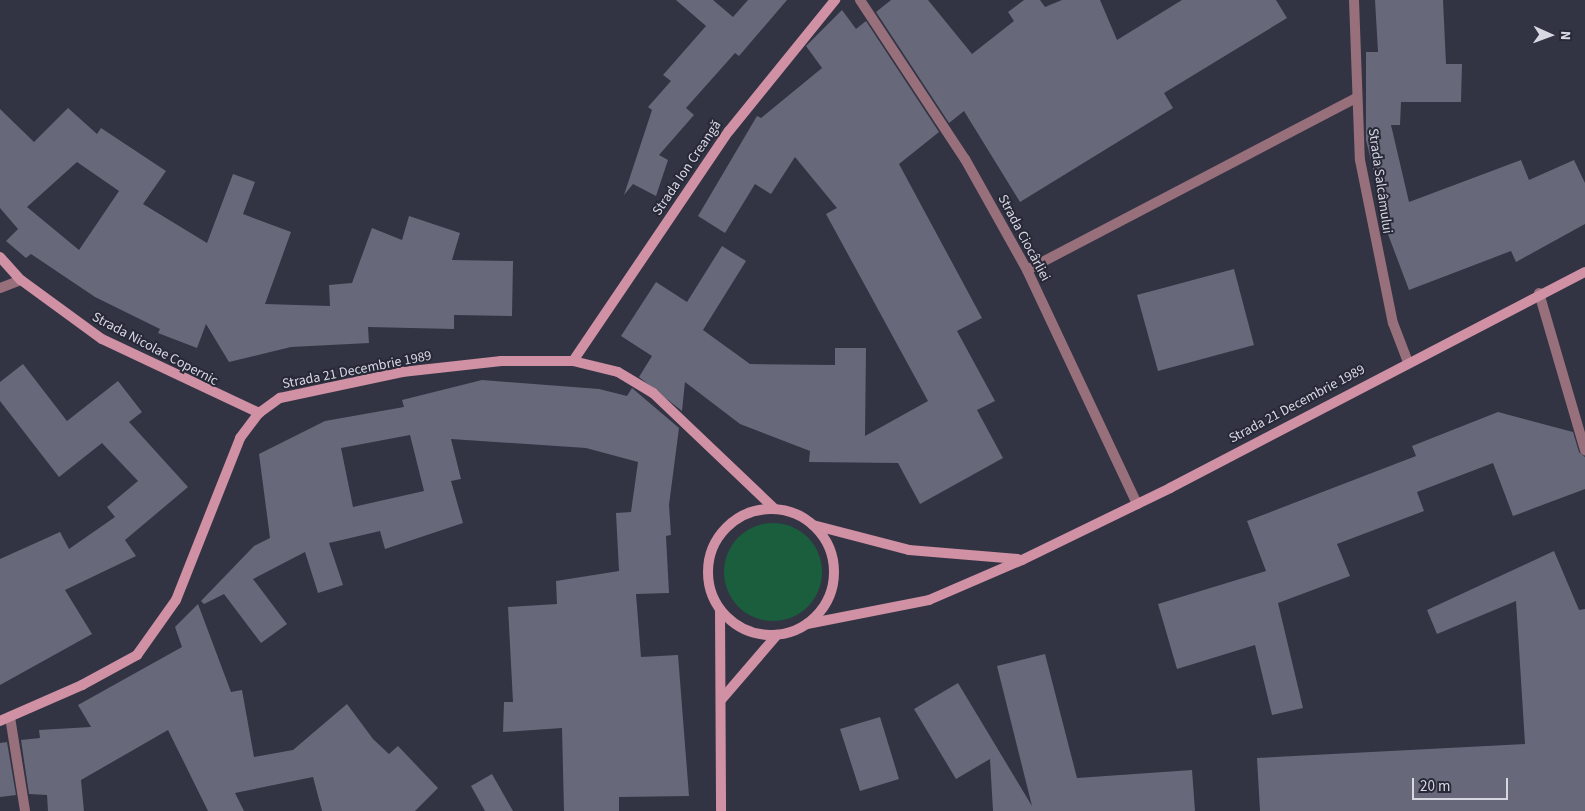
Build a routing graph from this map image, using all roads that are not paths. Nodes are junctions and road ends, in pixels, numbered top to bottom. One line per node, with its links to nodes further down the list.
1 (835, 0): 11 (main road, Strada Ion Creangă)
2 (860, 0): 6 (street, Strada Ciocârliei)
3 (1354, 0): 4 (street, Strada Salcâmului)
4 (1356, 98): 6 (street); 12 (street, Strada Salcâmului)
5 (0, 257): 8 (main road, Strada Nicolae Copernic)
6 (1027, 270): 15 (street, Strada Ciocârliei)
7 (1585, 272): 10 (main road, Strada 21 Decembrie 1989)
8 (21, 280): 9 (street); 13 (main road, Strada Nicolae Copernic)
9 (0, 288)
10 (1539, 293): 12 (main road, Strada 21 Decembrie 1989); 14 (street)
11 (574, 361): 13 (main road, Strada 21 Decembrie 1989); 16 (main road, Strada 21 Decembrie 1989)
12 (1408, 362): 15 (main road, Strada 21 Decembrie 1989)
13 (259, 414): 23 (main road, Strada 21 Decembrie 1989)
14 (1585, 450)
15 (1137, 504): 18 (main road, Strada 21 Decembrie 1989)
16 (775, 509): 17 (main road); 19 (main road)
17 (813, 525): 18 (main road); 20 (main road)
18 (1022, 560): 20 (main road, Strada 21 Decembrie 1989)
19 (720, 610): 21 (main road); 22 (main road)
20 (807, 624): 21 (main road)
21 (777, 635): 22 (main road)
22 (721, 700): 25 (main road)
23 (5, 719): 24 (street)
24 (25, 811)
25 (721, 811)

